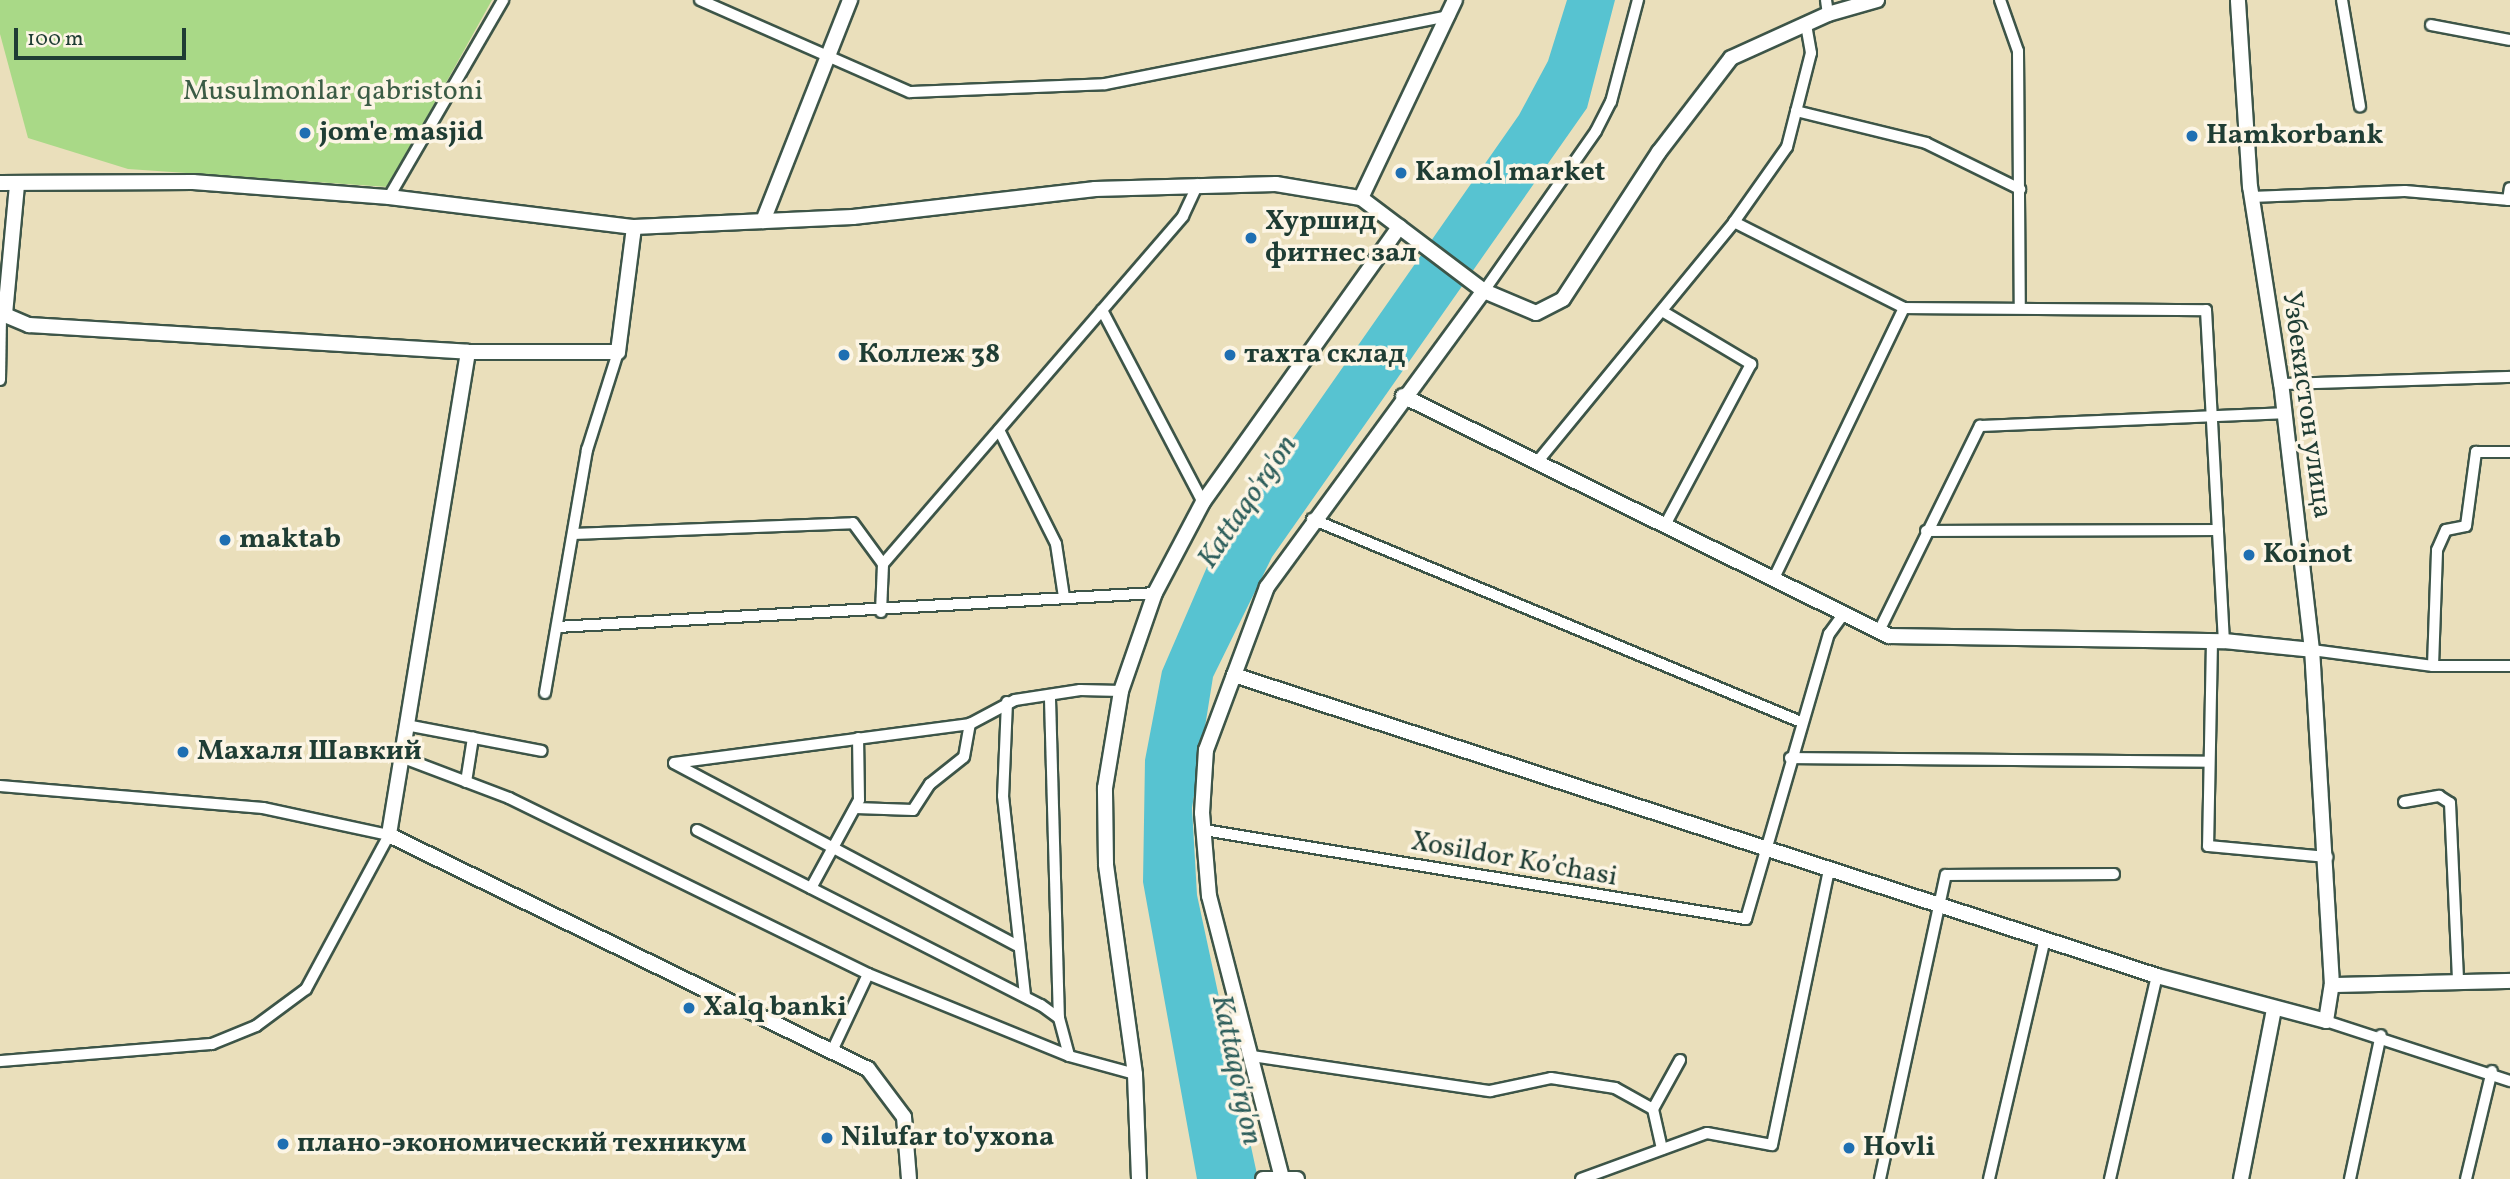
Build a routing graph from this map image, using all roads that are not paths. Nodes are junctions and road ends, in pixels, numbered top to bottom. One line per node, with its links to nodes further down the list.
1 (503, 0): 23 (street)
2 (700, 0): 15 (street)
3 (850, 0): 15 (street)
4 (1455, 0): 11 (street)
5 (1638, 0): 31 (street)
6 (1877, 0): 10 (street)
7 (2000, 0): 22 (street)
8 (2238, 0): 24 (street, Узбекистон улица)
9 (2342, 0): 16 (street)
10 (1827, 7): 13 (street)
11 (1449, 16): 15 (street); 25 (street)
12 (2431, 25): 14 (street)
13 (1806, 26): 17 (street); 31 (street)
14 (2510, 40)
15 (824, 57): 27 (street)
16 (2361, 106)
17 (1796, 111): 22 (street); 28 (street)
18 (0, 183): 20 (street)
19 (1198, 184): 25 (street); 27 (street); 34 (street)
20 (17, 185): 23 (street); 36 (street)
21 (2510, 188): 26 (street)
22 (2020, 189): 32 (street)
23 (389, 197): 29 (street)
24 (2251, 197): 26 (street); 41 (street, Узбекистон улица)
25 (1362, 198): 30 (street)
26 (2509, 200)
27 (763, 221): 29 (street)
28 (1734, 222): 33 (street); 35 (street)
29 (634, 227): 38 (street)
30 (1399, 227): 31 (street); 48 (street)
31 (1480, 288): 42 (street)
32 (2020, 306): 33 (street); 44 (street)
33 (1904, 308): 55 (street)
34 (1102, 310): 45 (street); 48 (street)
35 (1662, 311): 47 (street); 50 (street)
36 (3, 315): 37 (street); 40 (street)
37 (468, 352): 38 (street); 73 (street)
38 (618, 352): 53 (street)
39 (2510, 377): 41 (street)
40 (0, 380)
41 (2281, 384): 43 (street, Узбекистон улица)
42 (1403, 396): 47 (street); 49 (street)
43 (2284, 412): 44 (street); 63 (street, Узбекистон улица)
44 (2214, 418): 51 (street); 52 (street)
45 (999, 430): 54 (street); 57 (street)
46 (2510, 452): 64 (street)
47 (1538, 461): 50 (street)
48 (1203, 502): 56 (street)
49 (1312, 519): 66 (street); 71 (street)
50 (1666, 523): 55 (street)
51 (2218, 530): 52 (street); 62 (street)
52 (1926, 531): 61 (street)
53 (573, 534): 54 (street); 60 (street)
54 (883, 564): 58 (street)
55 (1774, 578): 59 (street)
56 (1155, 593): 57 (street); 67 (street)
57 (1064, 597): 58 (street)
58 (881, 612): 60 (street)
59 (1844, 613): 61 (street); 71 (street)
60 (557, 627): 68 (street)
61 (1879, 631): 62 (street)
62 (2218, 640): 63 (street); 79 (street)
63 (2312, 650): 64 (street); 89 (street, Узбекистон улица)
64 (2433, 666): 65 (street)
65 (2510, 666)
66 (1234, 675): 85 (street); 88 (street)
67 (1121, 691): 69 (street); 112 (street)
68 (545, 692)
69 (1050, 699): 70 (street); 103 (street)
70 (1007, 702): 72 (street); 95 (street)
71 (1801, 722): 78 (street)
72 (970, 724): 75 (street); 83 (street)
73 (406, 725): 74 (street); 77 (street)
74 (473, 738): 76 (street); 80 (street)
75 (858, 738): 83 (street); 87 (street)
76 (542, 751)
77 (401, 757): 80 (street); 86 (street)
78 (1790, 758): 79 (street); 88 (street)
79 (2208, 762): 89 (street)
80 (466, 782): 96 (street)
81 (0, 786): 86 (street)
82 (2404, 802): 99 (street)
83 (856, 808): 87 (street)
84 (697, 830): 92 (street)
85 (1204, 830): 88 (street, Xosildor Ko’chasi); 108 (street)
86 (388, 835): 106 (street); 110 (street)
87 (832, 850): 92 (street); 95 (street)
88 (1766, 851): 90 (street)
89 (2327, 857): 100 (street, Узбекистон улица)
90 (1829, 870): 93 (street); 115 (street)
91 (2114, 874): 93 (street)
92 (811, 888): 101 (street)
93 (1941, 904): 94 (street); 121 (street)
94 (2045, 939): 97 (street); 122 (street)
95 (1016, 945): 101 (street)
96 (868, 974): 106 (street); 107 (street)
97 (2157, 976): 102 (street); 123 (street)
98 (2510, 981): 99 (street)
99 (2458, 982): 100 (street)
100 (2332, 985): 104 (street, Узбекистон улица)
101 (1025, 996): 103 (street)
102 (2274, 1010): 104 (street); 124 (street)
103 (1059, 1018): 107 (street)
104 (2326, 1021): 105 (street)
105 (2381, 1035): 111 (street); 125 (street)
106 (832, 1051): 117 (street)
107 (1069, 1056): 112 (street)
108 (1252, 1056): 114 (street); 116 (street)
109 (1680, 1060): 114 (street)
110 (0, 1061)
111 (2492, 1071): 113 (street); 126 (street)
112 (1135, 1074): 118 (street)
113 (2510, 1081)
114 (1653, 1109): 115 (street)
115 (1662, 1149): 120 (street)
116 (1283, 1178): 119 (street)
117 (909, 1179)
118 (1139, 1179)
119 (1263, 1179)
120 (1581, 1179)
121 (1880, 1179)
122 (1989, 1179)
123 (2110, 1179)
124 (2241, 1179)
125 (2350, 1179)
126 (2466, 1179)

